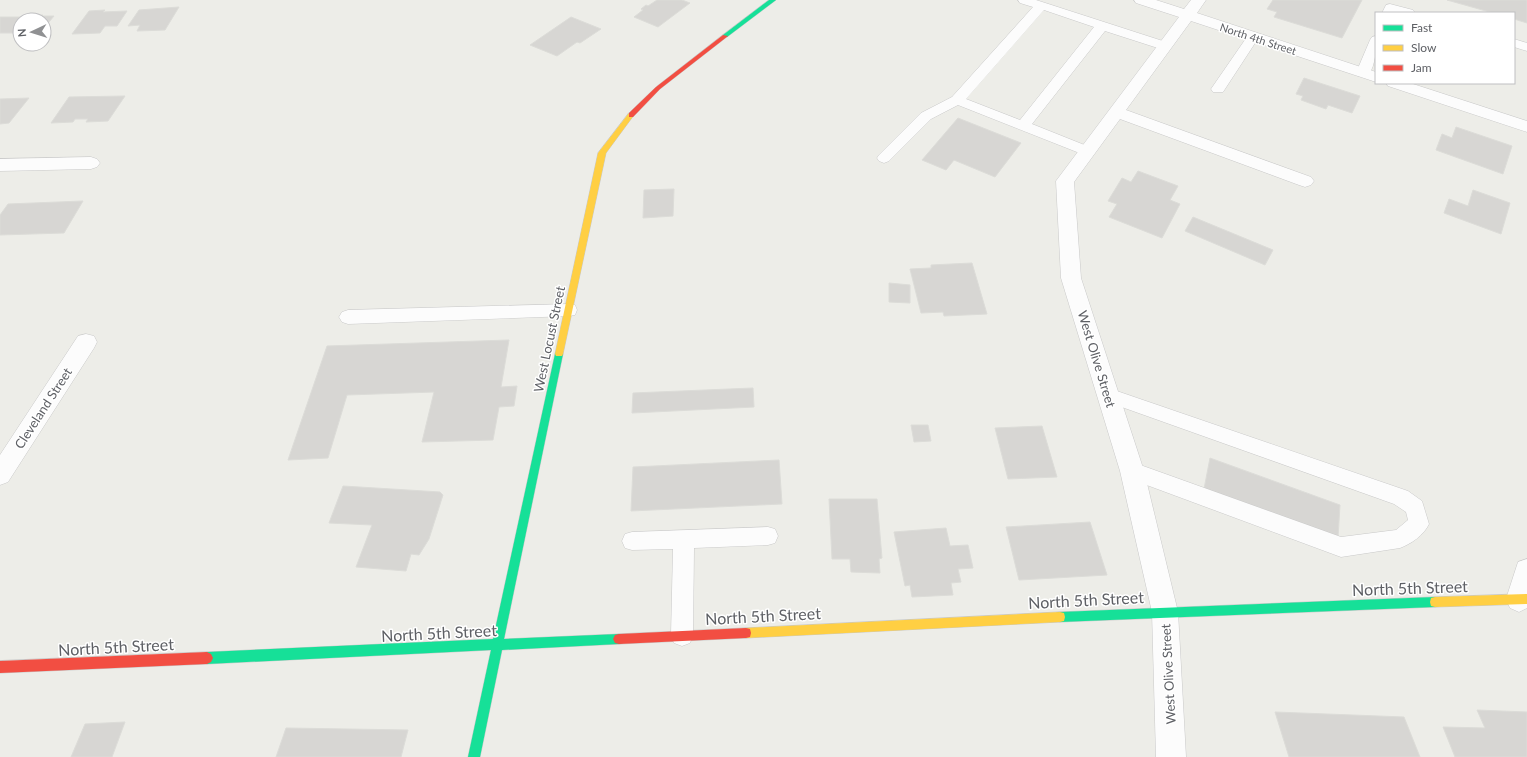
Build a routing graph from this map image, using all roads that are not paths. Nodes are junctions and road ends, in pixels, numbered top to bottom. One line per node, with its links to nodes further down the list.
1 (773, 0): 26 (street, West Locust Street)
2 (1024, 0): 4 (lane)
3 (1140, 0): 6 (street, North 4th Street)
4 (1041, 6): 8 (lane); 17 (lane)
5 (1392, 7): 7 (lane)
6 (1194, 8): 9 (street, North 4th Street); 12 (street, West Olive Street)
7 (1406, 12)
8 (1102, 26): 12 (lane); 19 (lane)
9 (1253, 37): 14 (street, North 4th Street); 16 (lane)
10 (1515, 43): 13 (lane)
11 (1375, 45): 14 (lane)
12 (1164, 46): 18 (street, West Olive Street)
13 (1527, 47)
14 (1369, 75)
15 (1397, 84): 20 (street)
16 (1218, 88)
17 (957, 100): 19 (lane); 22 (lane)
18 (1116, 112): 21 (street, West Olive Street); 25 (street)
19 (1023, 126): 21 (lane)
20 (1527, 127)
21 (1087, 150): 29 (street, West Olive Street)
22 (884, 158)
23 (91, 163): 24 (street)
24 (0, 165)
25 (1305, 181)
26 (569, 310): 27 (lane); 39 (street, West Locust Street)
27 (348, 317)
28 (86, 342): 31 (street, Cleveland Street)
29 (1108, 395): 30 (street, West Olive Street); 30 (lane)
30 (1132, 471): 37 (street, West Olive Street)
31 (0, 475)
32 (768, 536): 33 (lane)
33 (684, 539): 34 (lane); 38 (lane)
34 (632, 541)
35 (1527, 571): 36 (street)
36 (1523, 599): 37 (street, North 5th Street)
37 (1165, 612): 38 (street, North 5th Street); 42 (street, West Olive Street)
38 (682, 635): 39 (street, North 5th Street)
39 (498, 645): 40 (street, North 5th Street); 41 (street, West Locust Street)
40 (0, 667)
41 (474, 757)
42 (1171, 757)

